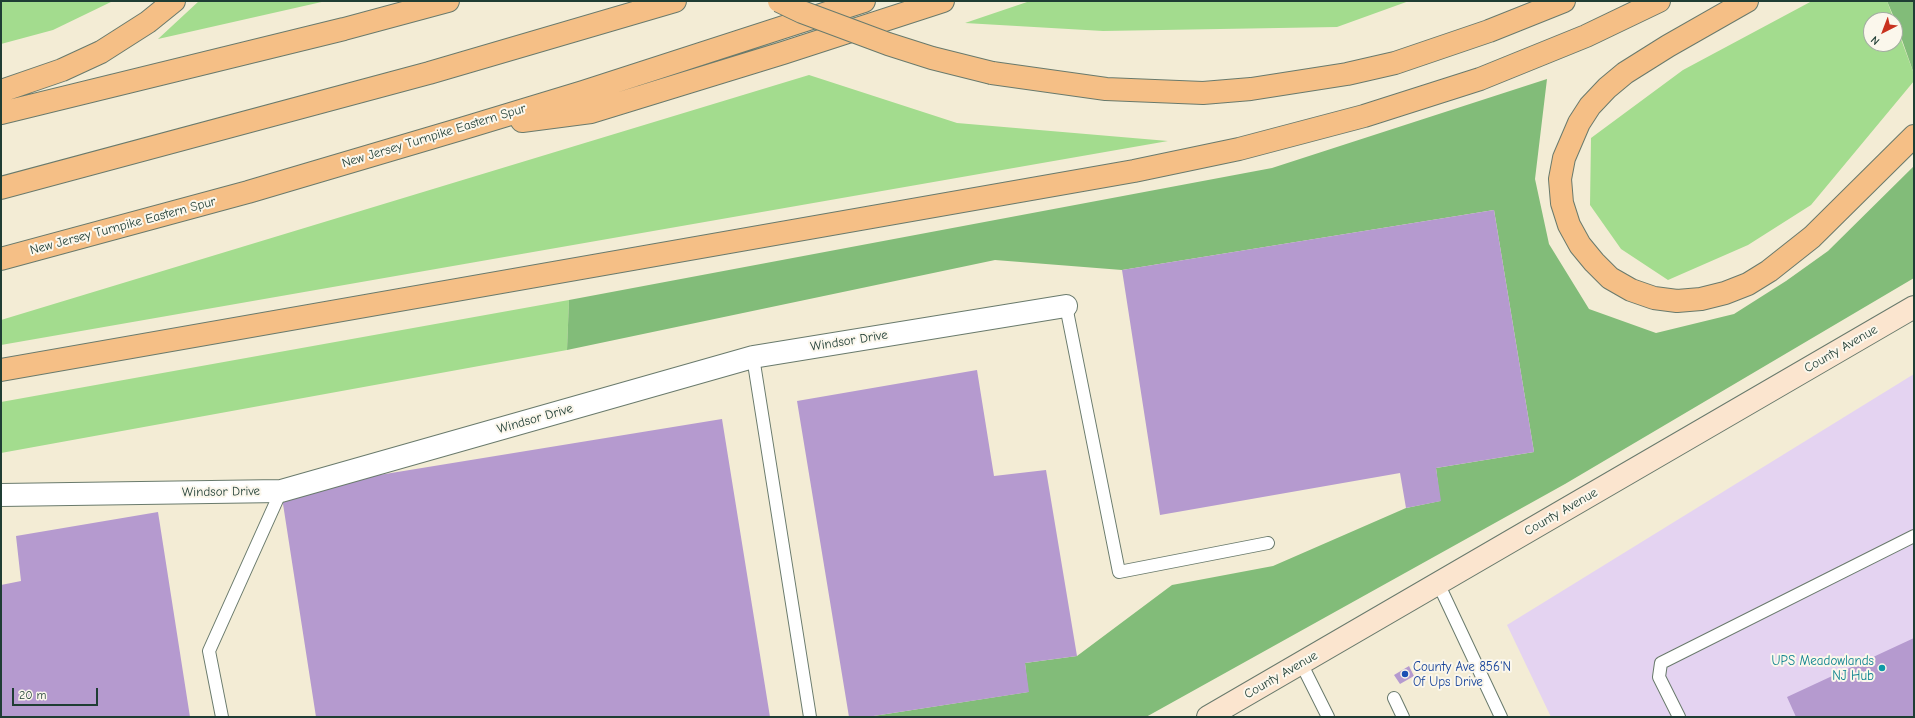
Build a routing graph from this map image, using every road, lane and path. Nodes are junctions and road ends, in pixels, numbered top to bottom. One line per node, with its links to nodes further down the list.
1 (174, 1): 11 (highway)
2 (448, 1): 12 (highway)
3 (674, 1): 10 (highway)
4 (779, 1): 7 (highway, bridge)
5 (864, 1): 13 (highway, New Jersey Turnpike Eastern Spur)
6 (943, 1): 13 (highway)
7 (1564, 1)
8 (1659, 1): 20 (highway)
9 (1747, 1): 14 (highway)
10 (653, 6): 15 (highway)
11 (1, 91)
12 (1, 113)
13 (461, 129): 16 (highway, New Jersey Turnpike Eastern Spur)
14 (1914, 136)
15 (1, 188)
16 (1, 259)
17 (1066, 306): 19 (street, Windsor Drive); 24 (lane)
18 (1914, 307): 25 (main road, County Avenue)
19 (753, 357): 21 (street, Windsor Drive); 29 (lane)
20 (1, 370)
21 (281, 491): 22 (street, Windsor Drive); 28 (lane)
22 (1, 495)
23 (1914, 536): 34 (lane)
24 (1268, 543)
25 (1438, 583): 26 (main road, County Avenue); 33 (lane)
26 (1302, 663): 30 (main road, County Avenue); 31 (lane)
27 (1394, 698): 32 (lane)
28 (222, 717)
29 (810, 717)
30 (1208, 717)
31 (1328, 717)
32 (1403, 717)
33 (1502, 717)
34 (1678, 717)

